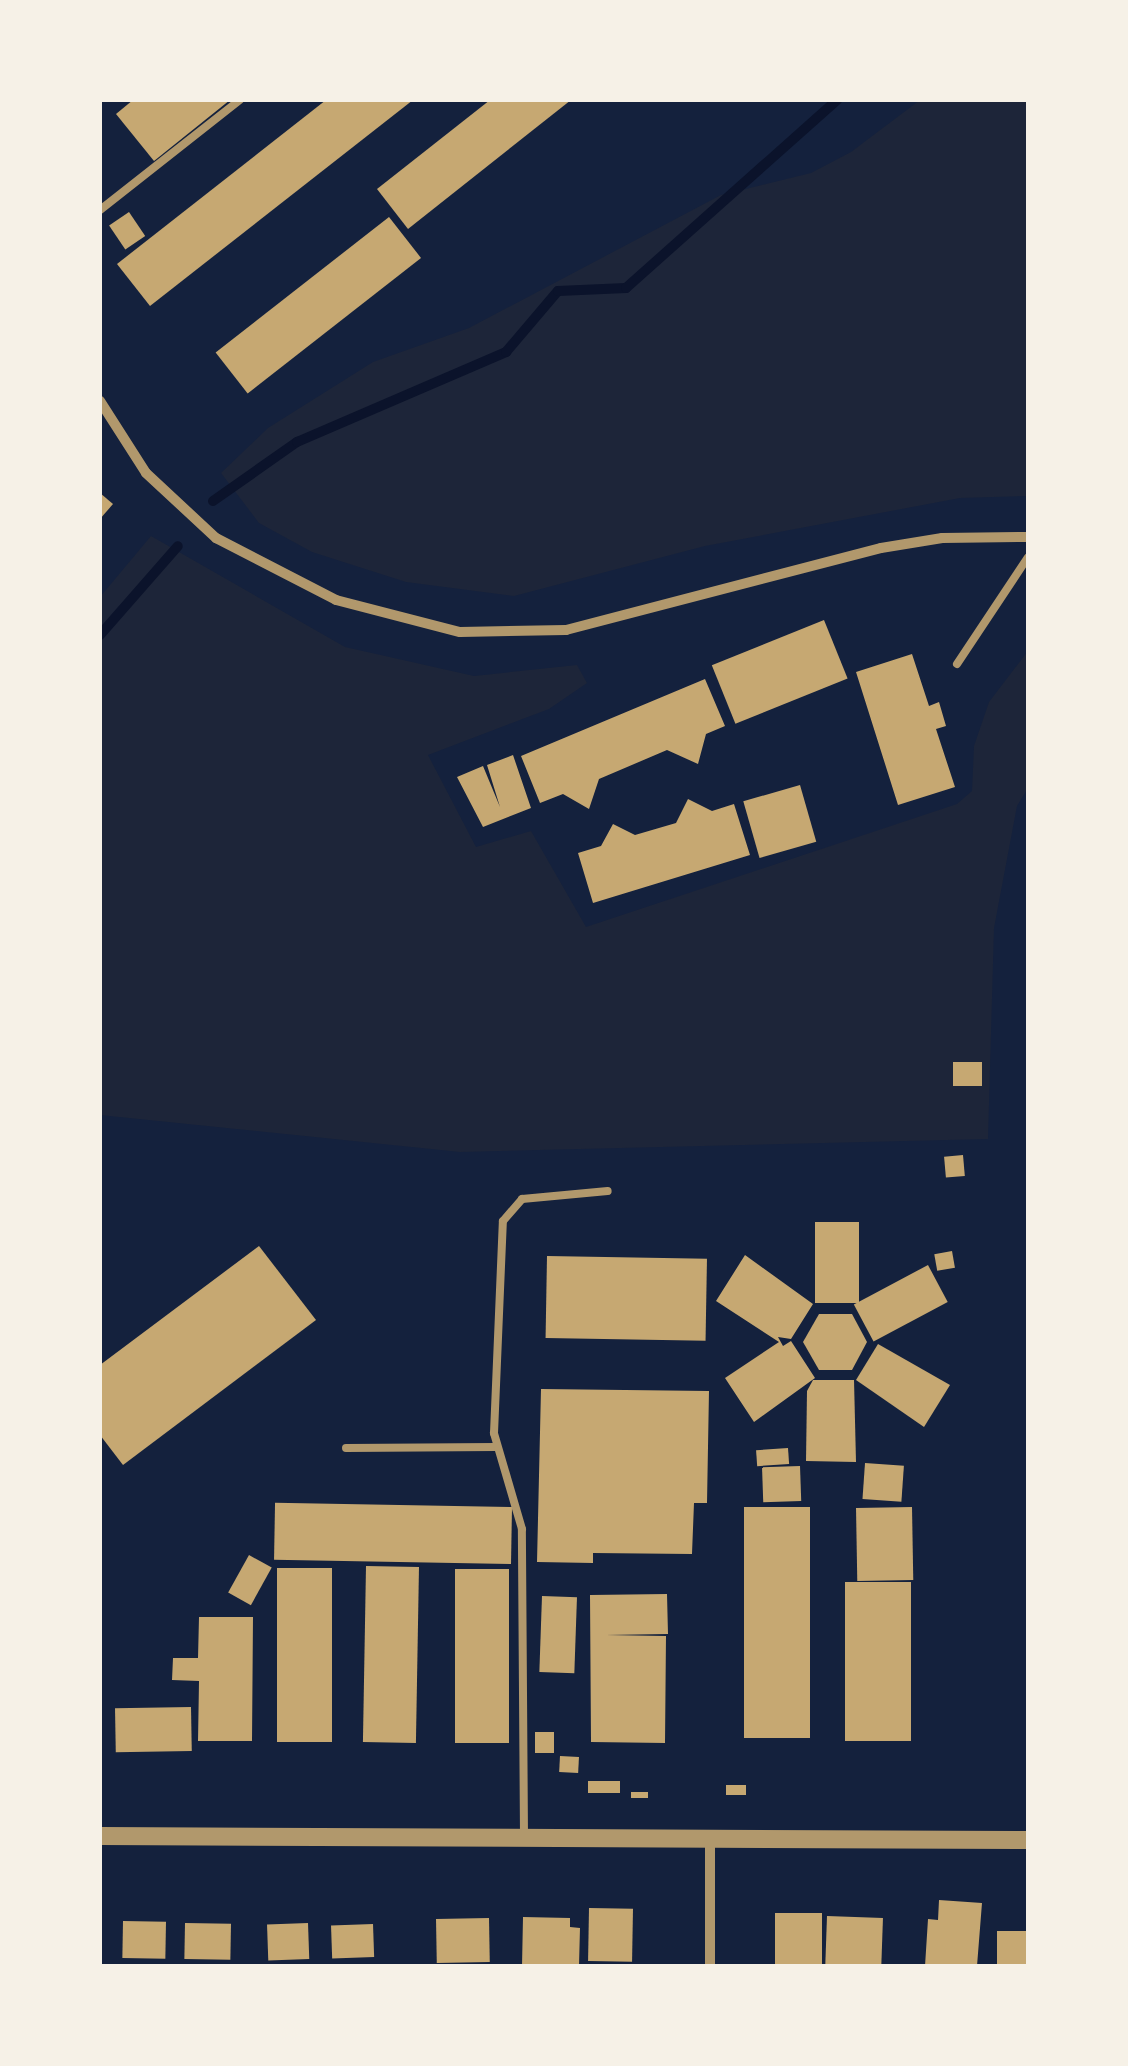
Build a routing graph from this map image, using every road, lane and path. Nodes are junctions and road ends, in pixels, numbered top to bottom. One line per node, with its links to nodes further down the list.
1 (240, 100): 2 (lane)
2 (100, 210)
3 (100, 401): 4 (street)
4 (1028, 537)
5 (1028, 557): 6 (lane)
6 (958, 664)
7 (608, 1191): 8 (lane)
8 (496, 1447): 9 (lane); 11 (lane)
9 (346, 1448)
10 (100, 1836): 11 (street)
11 (524, 1838): 13 (street)
12 (1028, 1840): 13 (street)
13 (710, 1842): 14 (street)
14 (710, 1966)

